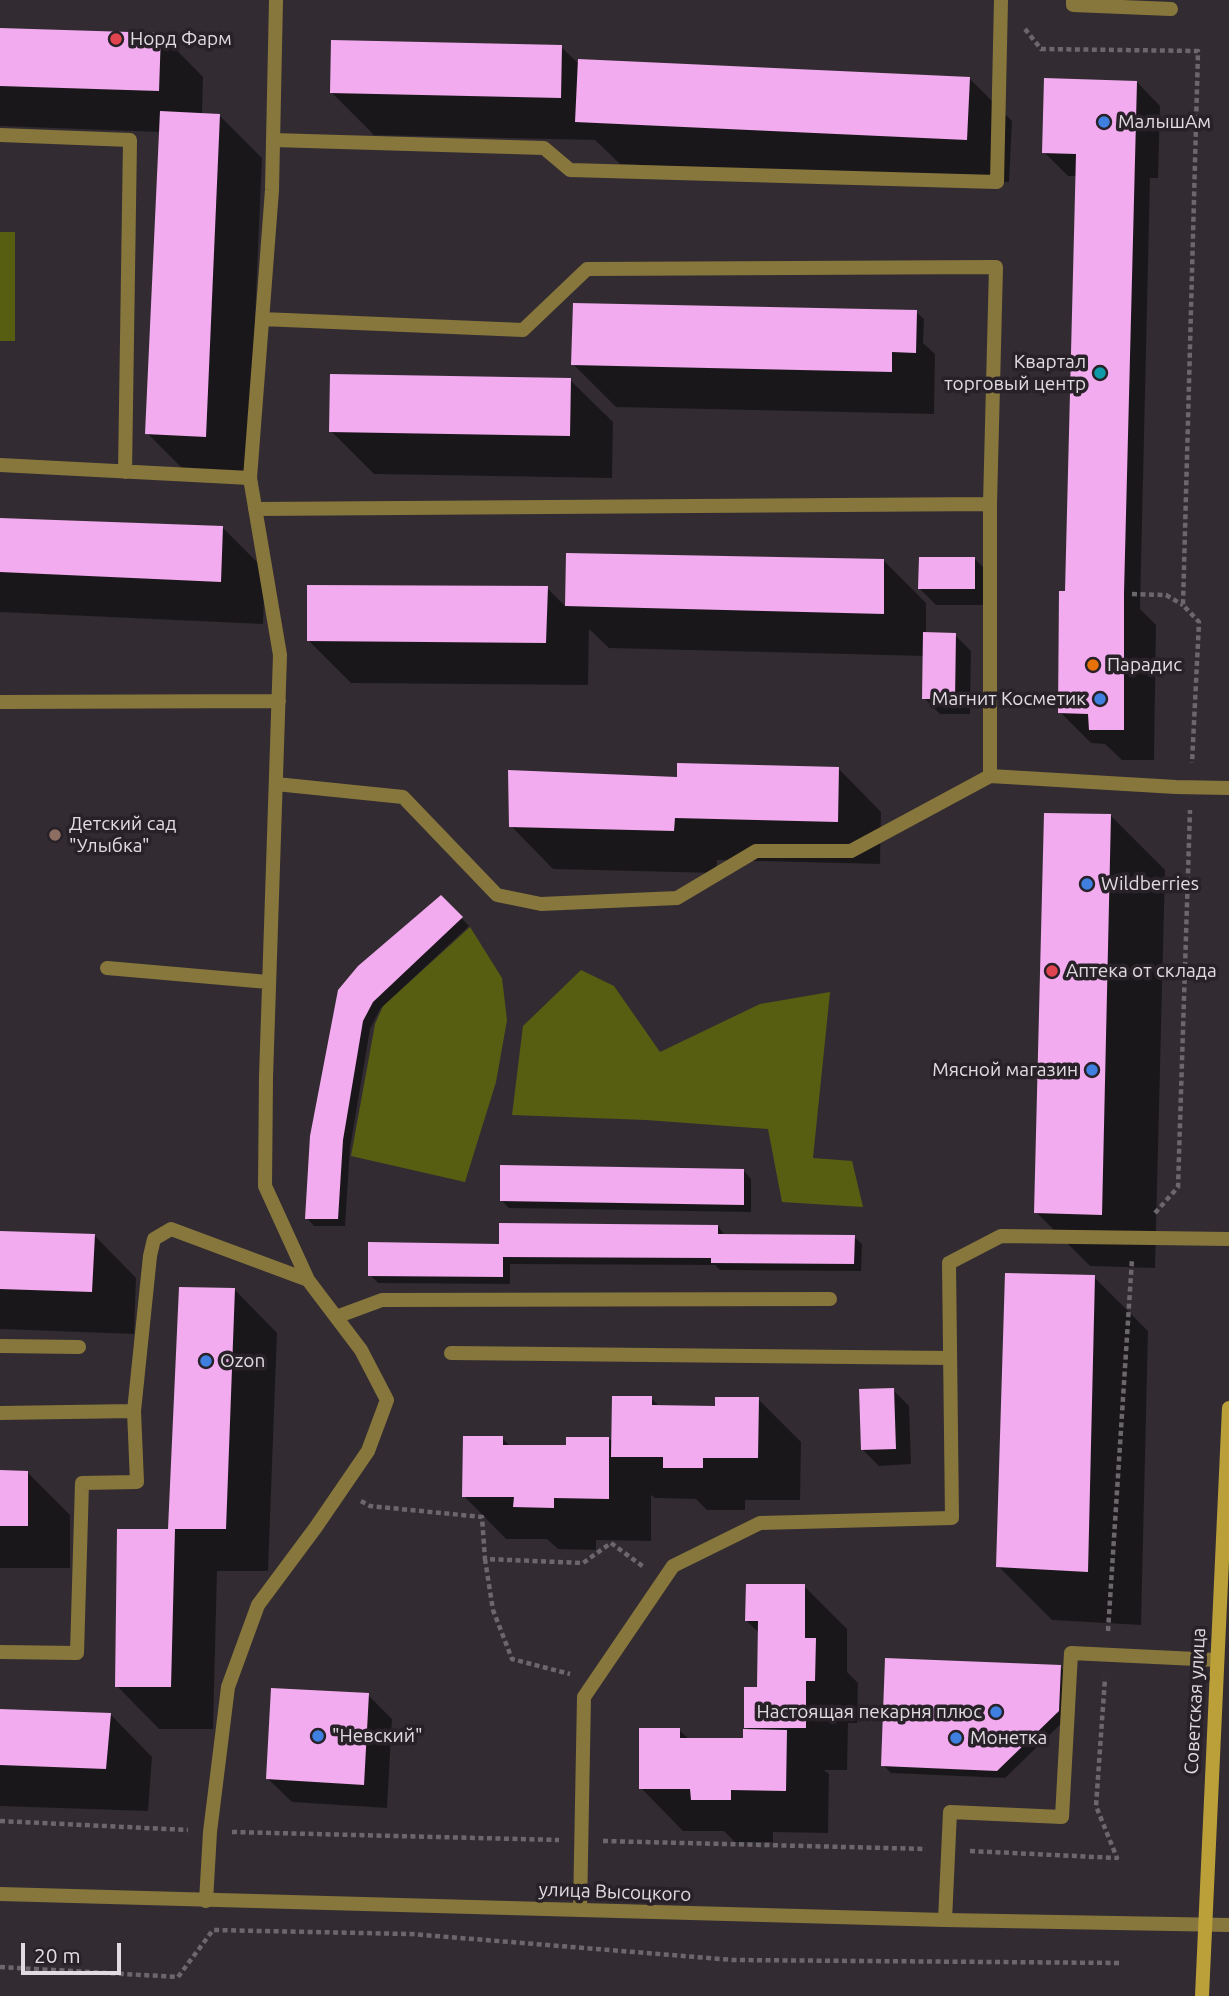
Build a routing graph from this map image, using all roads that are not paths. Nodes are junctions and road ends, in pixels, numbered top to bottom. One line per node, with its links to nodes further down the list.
1 (276, 0): 6 (street)
2 (1002, 0): 6 (street)
3 (1073, 0): 4 (street)
4 (1171, 9)
5 (0, 135): 9 (street)
6 (273, 140): 7 (street)
7 (262, 319): 10 (street); 11 (street)
8 (0, 465): 9 (street)
9 (125, 472): 10 (street)
10 (250, 478): 12 (street)
11 (990, 505): 12 (street); 15 (street)
12 (255, 509): 13 (street)
13 (279, 701): 14 (street); 16 (street)
14 (0, 702)
15 (990, 776): 16 (street); 17 (street)
16 (276, 784): 19 (street)
17 (1229, 788)
18 (107, 968): 19 (street)
19 (268, 982): 21 (street)
20 (1229, 1239): 27 (street)
21 (308, 1280): 23 (street); 29 (street)
22 (830, 1300): 23 (street)
23 (336, 1317): 34 (street)
24 (0, 1346): 25 (street)
25 (79, 1347)
26 (451, 1353): 27 (street)
27 (950, 1358): 35 (street)
28 (1229, 1408): 32 (main road, Советская улица)
29 (134, 1411): 30 (street); 31 (street)
30 (0, 1413)
31 (0, 1652)
32 (1217, 1660): 36 (street); 37 (main road, Советская улица)
33 (0, 1894): 34 (street, улица Высоцкого)
34 (206, 1901): 35 (street, улица Высоцкого)
35 (580, 1910): 36 (street, улица Высоцкого)
36 (945, 1920): 37 (street, улица Высоцкого)
37 (1203, 1924): 38 (street, улица Высоцкого); 39 (main road, Советская улица)
38 (1229, 1925)
39 (1202, 1996)

